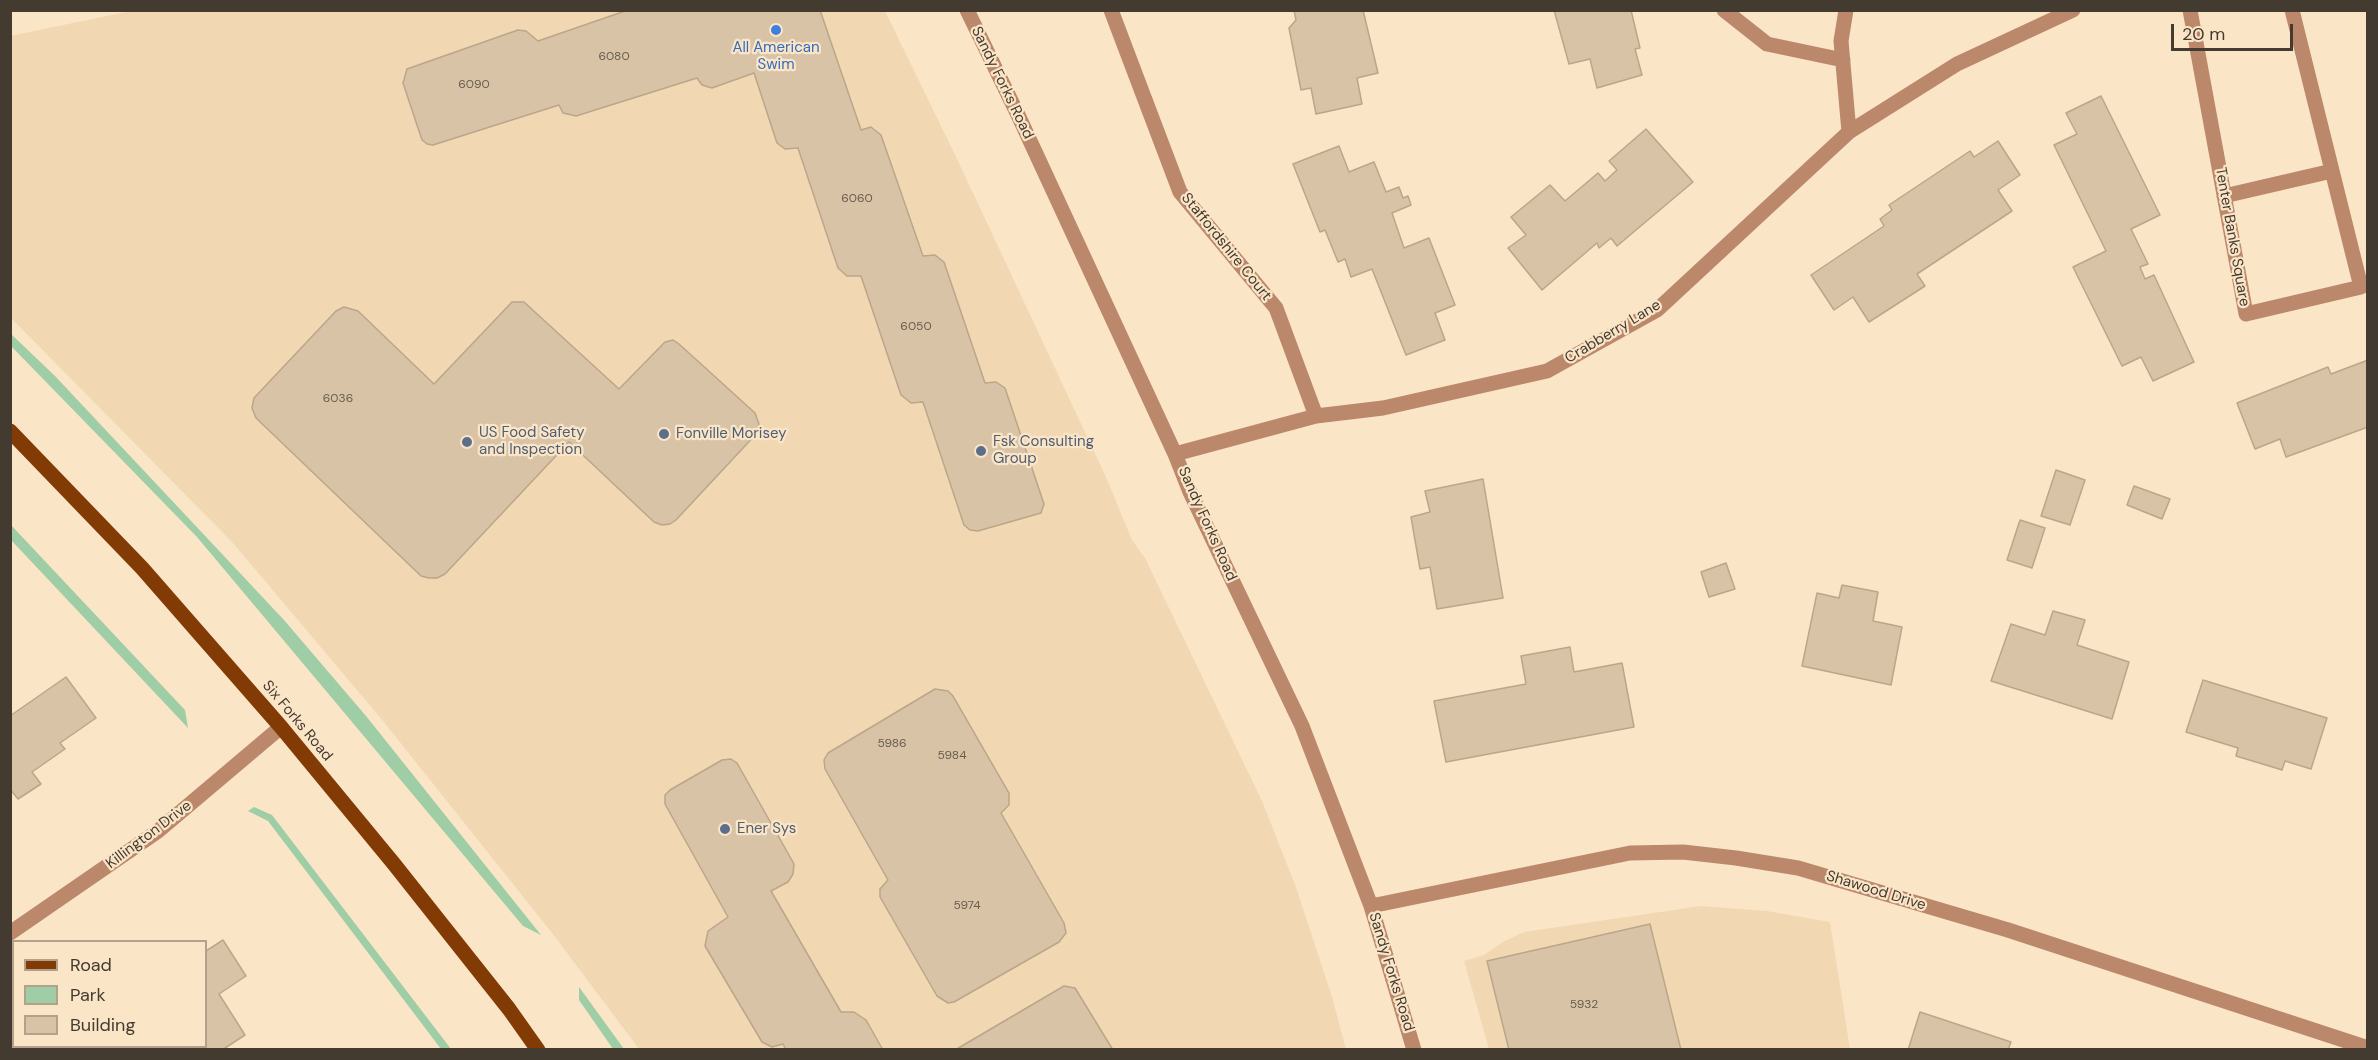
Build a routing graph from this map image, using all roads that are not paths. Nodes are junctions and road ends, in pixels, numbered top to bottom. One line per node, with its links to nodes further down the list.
1 (967, 10): 14 (street, Sandy Forks Road)
2 (1111, 10): 12 (street, Staffordshire Court)
3 (1846, 10): 8 (street)
4 (2073, 10): 9 (street, Crabberry Lane)
5 (2190, 10): 11 (street, Tenter Banks Square)
6 (2292, 10): 10 (street, Tenter Banks Square)
7 (1731, 13): 8 (street)
8 (1843, 60): 9 (street)
9 (1849, 132): 12 (street, Crabberry Lane)
10 (2332, 171): 11 (street); 11 (street, Tenter Banks Square)
11 (2224, 196)
12 (1316, 416): 14 (street, Crabberry Lane)
13 (10, 431): 15 (main road, Six Forks Road)
14 (1175, 454): 16 (street, Sandy Forks Road)
15 (280, 727): 17 (street, Killington Drive); 19 (main road, Six Forks Road)
16 (1371, 906): 18 (street, Shawood Drive); 20 (street, Sandy Forks Road)
17 (10, 933)
18 (2367, 1048)
19 (538, 1050)
20 (1414, 1050)

